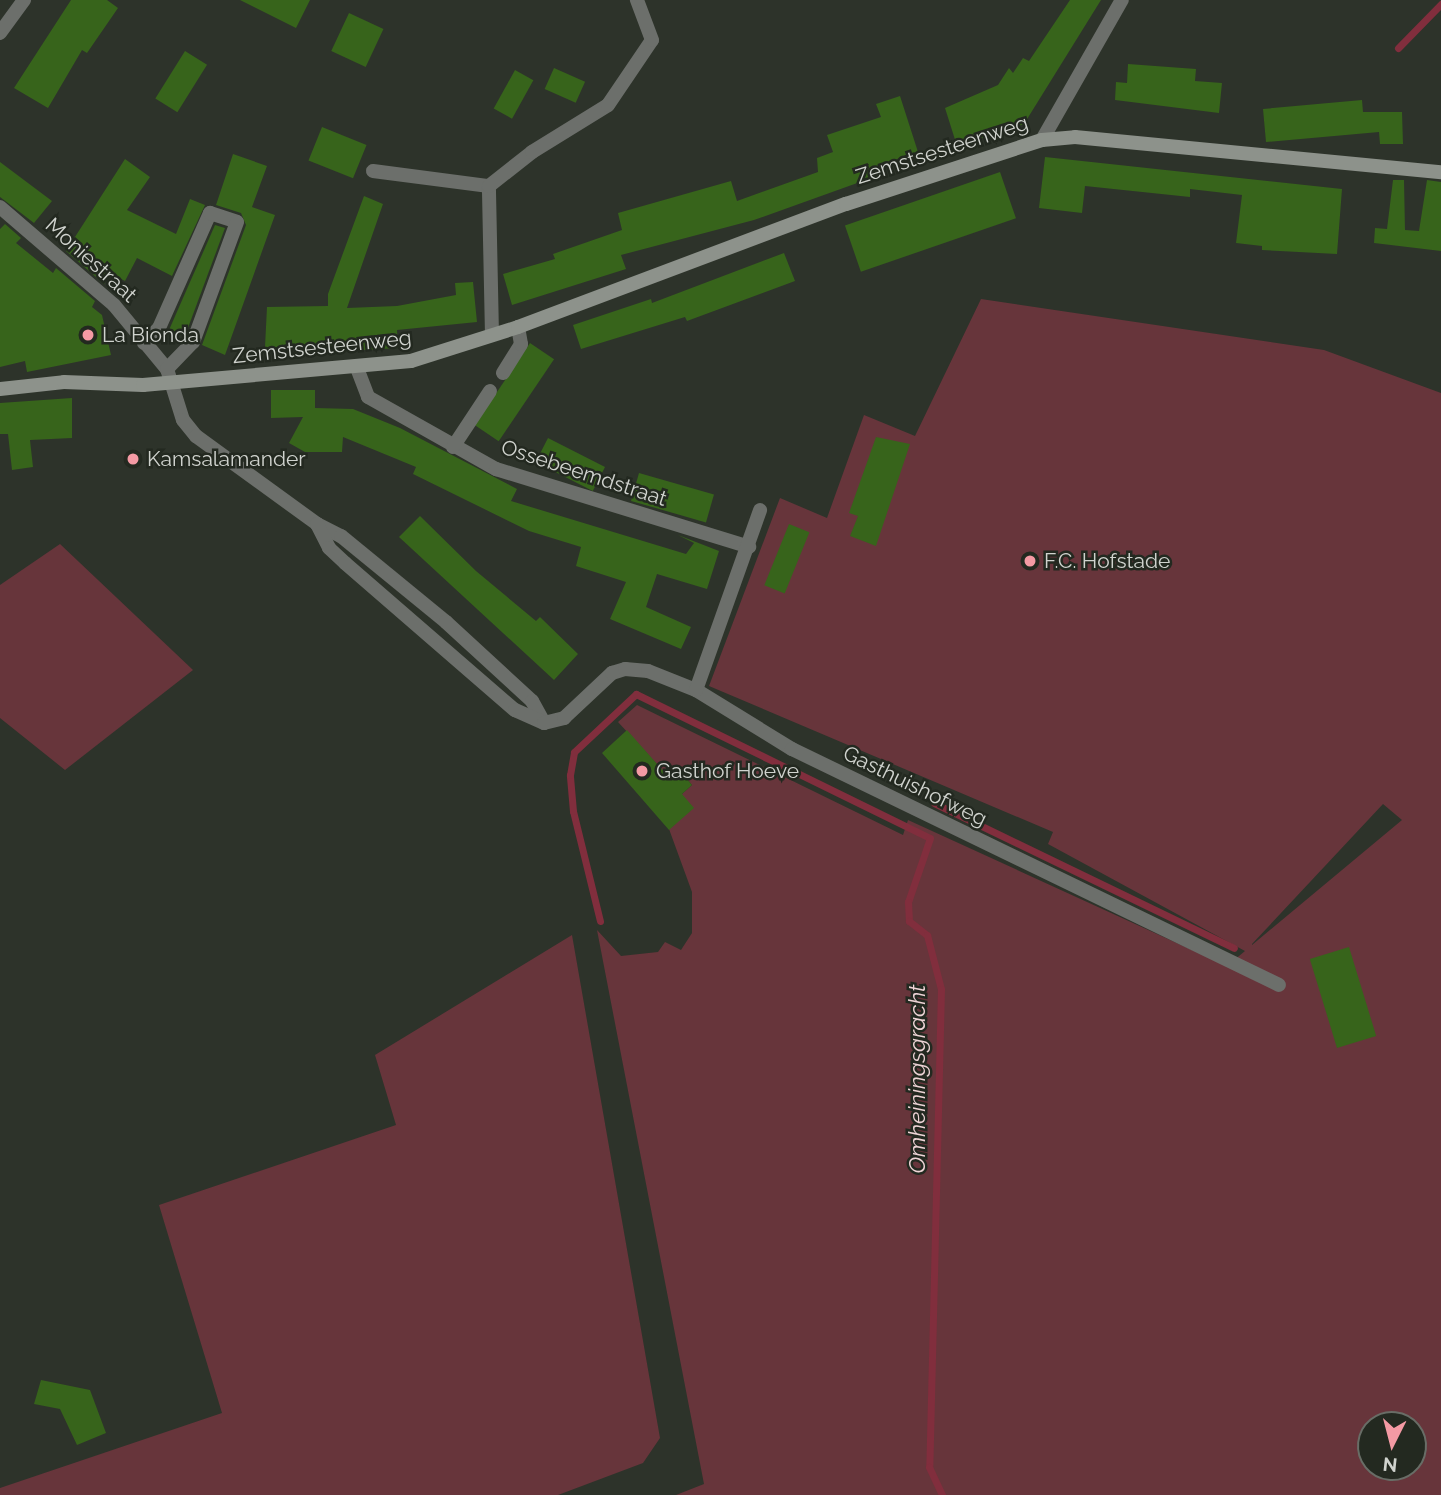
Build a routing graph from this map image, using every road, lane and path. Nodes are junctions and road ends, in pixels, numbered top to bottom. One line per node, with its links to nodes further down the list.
1 (24, 0): 4 (street)
2 (637, 0): 8 (street)
3 (1122, 0): 5 (street)
4 (0, 33)
5 (1042, 140): 7 (street, Zemstsesteenweg); 10 (street, Zemstsesteenweg)
6 (373, 171): 8 (street)
7 (1441, 172)
8 (489, 186): 11 (street)
9 (0, 207): 12 (street, Moniestraat)
10 (518, 327): 11 (street, Zemstsesteenweg); 15 (street)
11 (492, 335): 13 (street, Zemstsesteenweg)
12 (144, 343): 14 (street, Moniestraat); 14 (street)
13 (357, 368): 16 (street, Zemstsesteenweg); 19 (street, Ossebeemdstraat)
14 (167, 369): 16 (street, Moniestraat)
15 (503, 373)
16 (173, 383): 17 (street, Zemstsesteenweg); 21 (street)
17 (0, 389)
18 (490, 391): 19 (street)
19 (453, 447): 22 (street, Ossebeemdstraat)
20 (760, 510): 22 (street)
21 (317, 524): 23 (street); 24 (street)
22 (749, 547): 28 (street)
23 (385, 572): 24 (street); 25 (street)
24 (373, 585): 26 (street)
25 (450, 626): 26 (street); 27 (street)
26 (437, 641): 29 (street)
27 (510, 682): 29 (street); 30 (street)
28 (696, 690): 30 (street, Gasthuishofweg); 31 (street, Gasthuishofweg)
29 (497, 695): 30 (street)
30 (544, 723)
31 (1279, 985)

